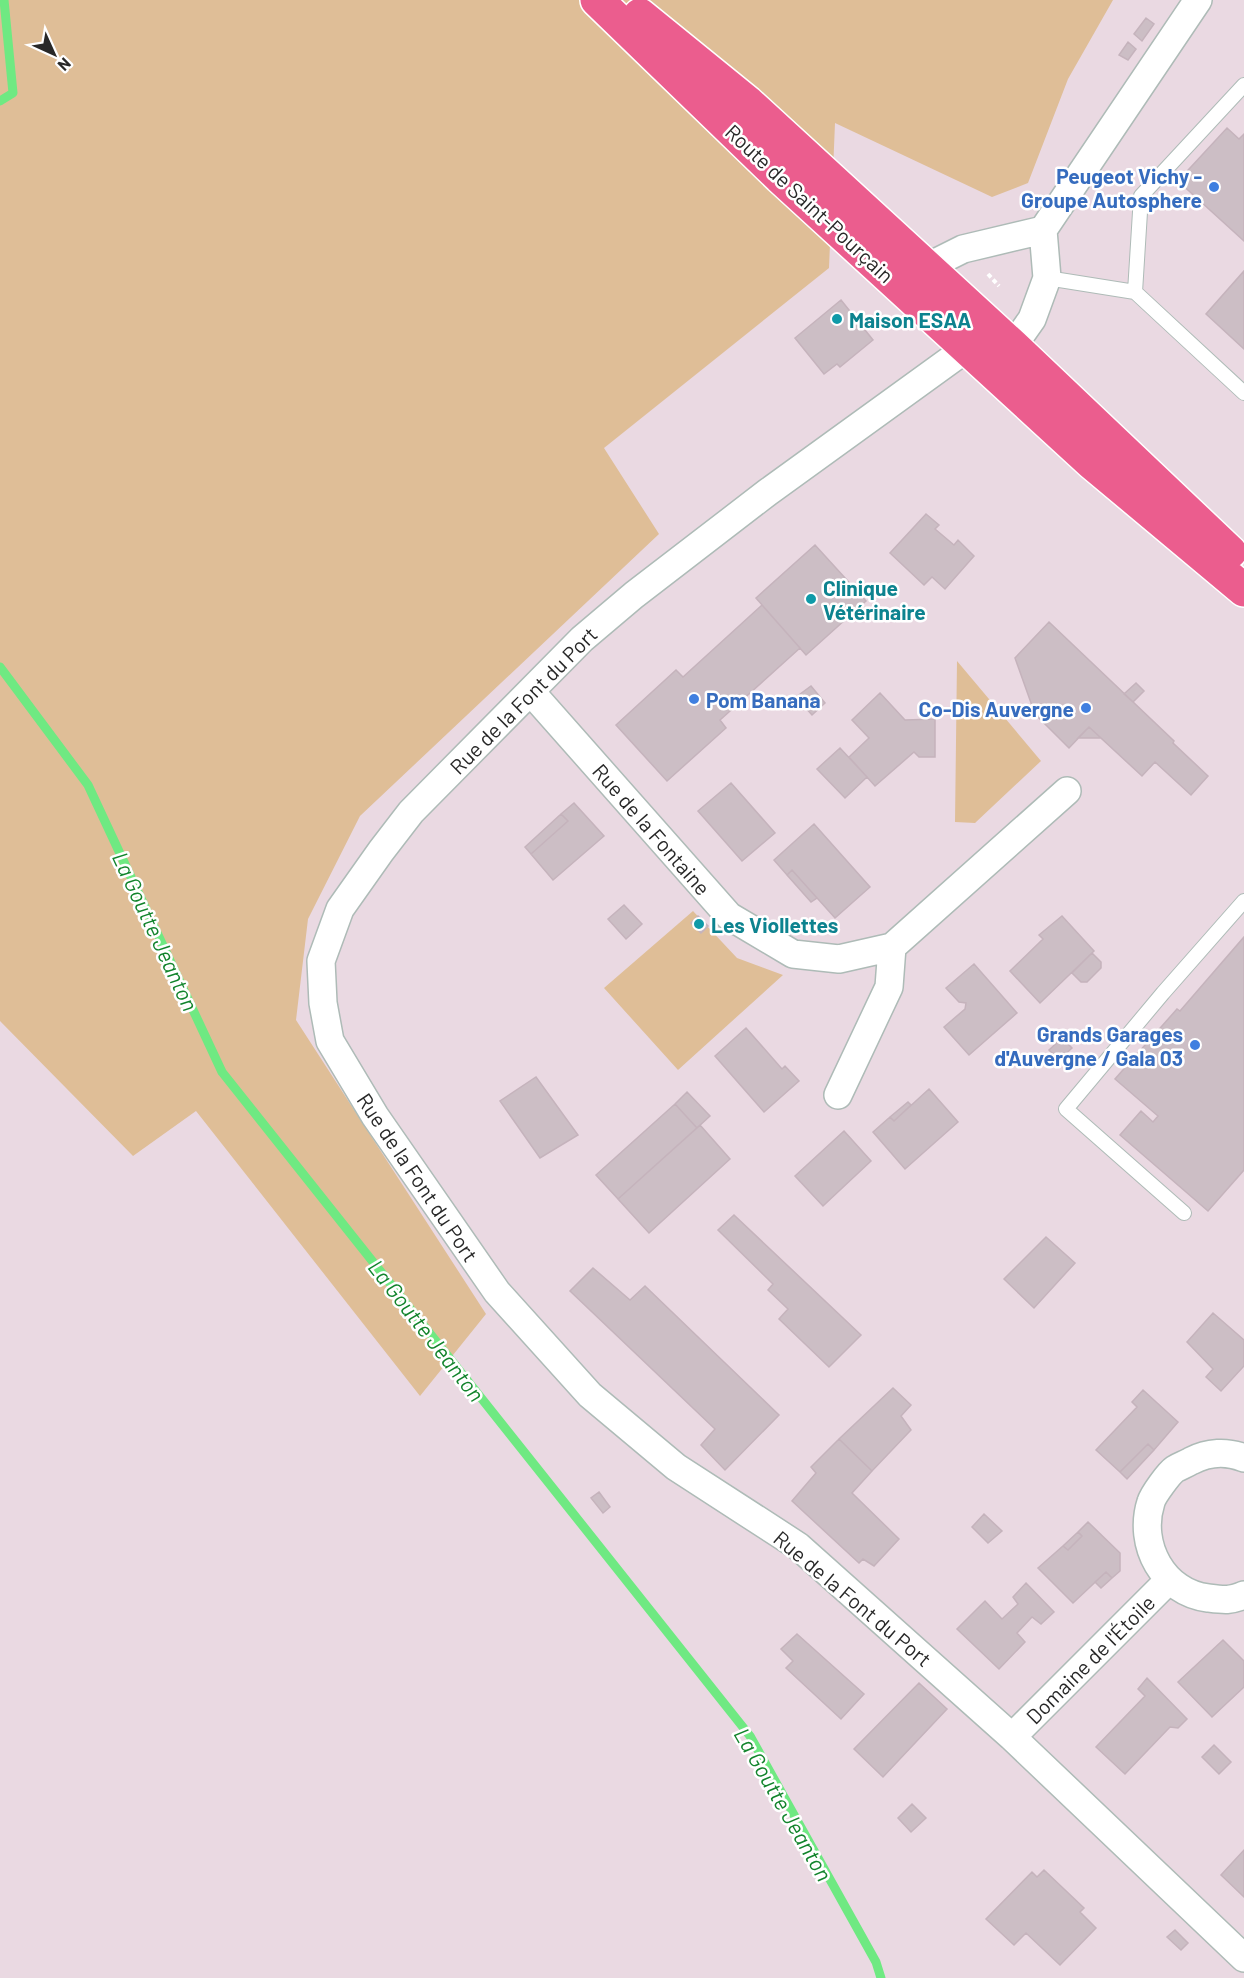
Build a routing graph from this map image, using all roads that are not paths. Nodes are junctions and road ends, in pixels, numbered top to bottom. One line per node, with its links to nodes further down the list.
1 (597, 0): 8 (main road, Route de Saint-Pourçain)
2 (623, 0): 6 (main road, Route de Saint-Pourçain)
3 (1198, 0): 5 (street)
4 (1244, 85): 9 (lane)
5 (1043, 230): 6 (street); 7 (street)
6 (929, 269): 8 (street); 10 (main road, Route de Saint-Pourçain)
7 (1047, 278): 9 (lane); 10 (street)
8 (905, 291): 11 (main road, Route de Saint-Pourçain)
9 (1135, 292): 12 (lane)
10 (1013, 346): 11 (street); 13 (main road, Route de Saint-Pourçain)
11 (967, 348): 14 (main road, Route de Saint-Pourçain); 15 (street, Rue de la Font du Port)
12 (1244, 393)
13 (1244, 565)
14 (1244, 590)
15 (531, 692): 18 (street, Rue de la Fontaine); 24 (street, Rue de la Font du Port)
16 (1067, 791): 18 (street, Rue de la Fontaine)
17 (1244, 901): 20 (lane)
18 (892, 947): 19 (street)
19 (838, 1095)
20 (1184, 1213)
21 (1244, 1458): 22 (street, Domaine de l'Étoile)
22 (1169, 1580): 23 (street, Domaine de l'Étoile); 24 (street, Domaine de l'Étoile)
23 (1244, 1595)
24 (1012, 1737): 25 (street, Rue de la Font du Port)
25 (1244, 1958)

